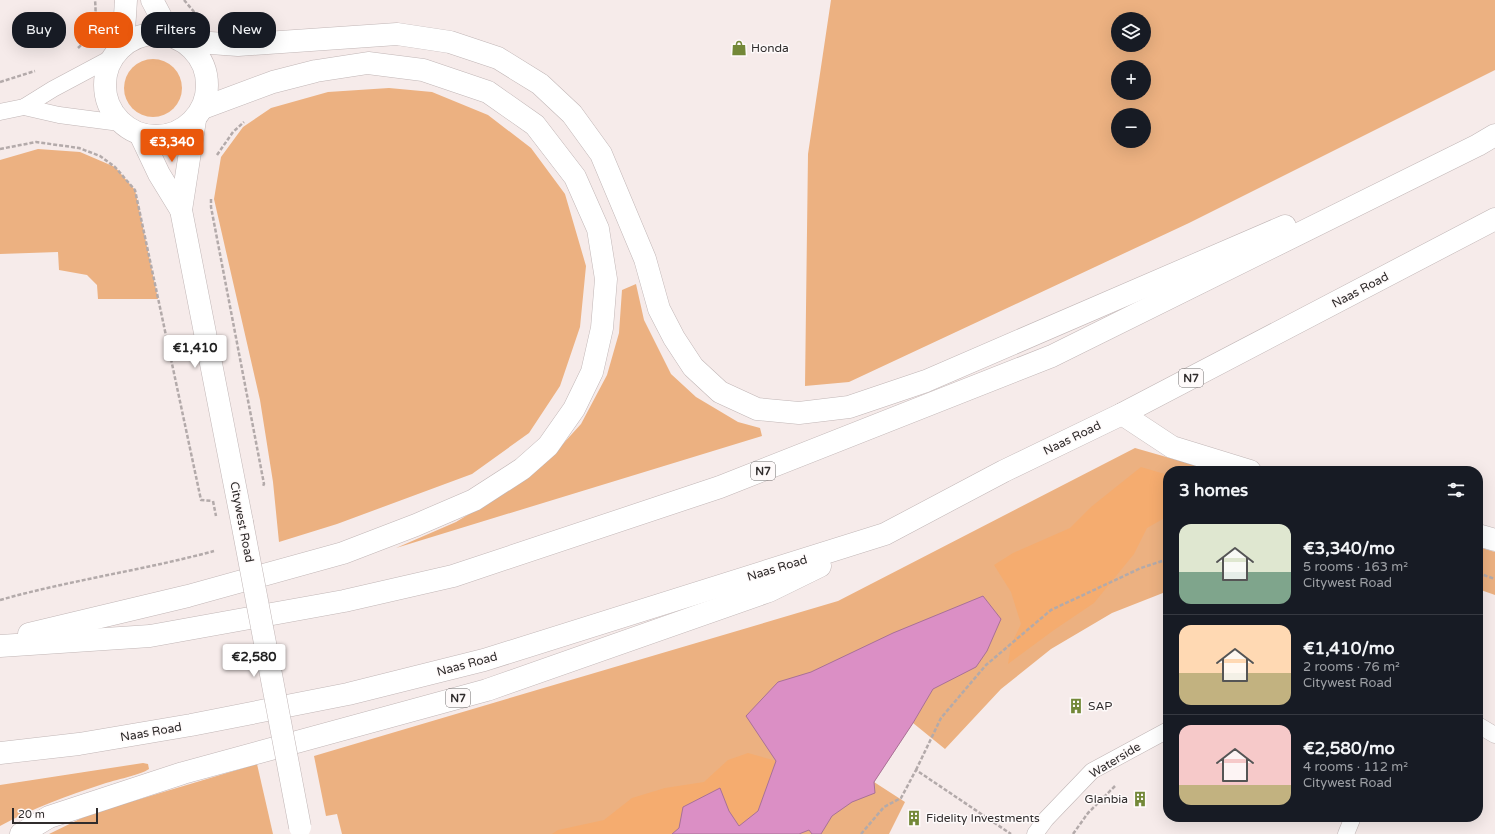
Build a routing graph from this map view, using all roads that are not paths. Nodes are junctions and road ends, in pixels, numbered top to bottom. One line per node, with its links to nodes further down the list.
1 (126, 0): 7 (main road)
2 (152, 0): 3 (main road)
3 (160, 12)
4 (141, 36): 7 (main road)
5 (210, 42): 13 (main road, N7)
6 (191, 48): 10 (main road)
7 (118, 51): 8 (lane); 11 (main road)
8 (24, 107): 9 (lane); 11 (lane)
9 (0, 112)
10 (199, 114): 12 (main road); 14 (main road, Citywest Road); 21 (main road)
11 (120, 122): 12 (main road)
12 (140, 134): 14 (main road, Citywest Road)
13 (1486, 140): 22 (main road, N7)
14 (181, 210): 28 (main road, Citywest Road, bridge)
15 (1495, 219): 16 (main road, Naas Road / N7)
16 (1122, 414): 17 (main road); 18 (main road, Naas Road / N7)
17 (1234, 466)
18 (885, 534): 26 (main road, Naas Road / N7); 29 (main road, N7)
19 (1483, 536): 20 (main road)
20 (1495, 540)
21 (0, 638)
22 (0, 646)
23 (1483, 728): 25 (lane)
24 (1163, 733): 30 (lane, Waterside)
25 (1495, 735)
26 (0, 753)
27 (1350, 822): 31 (lane)
28 (301, 831)
29 (21, 834)
30 (1036, 834)
31 (1346, 834)

